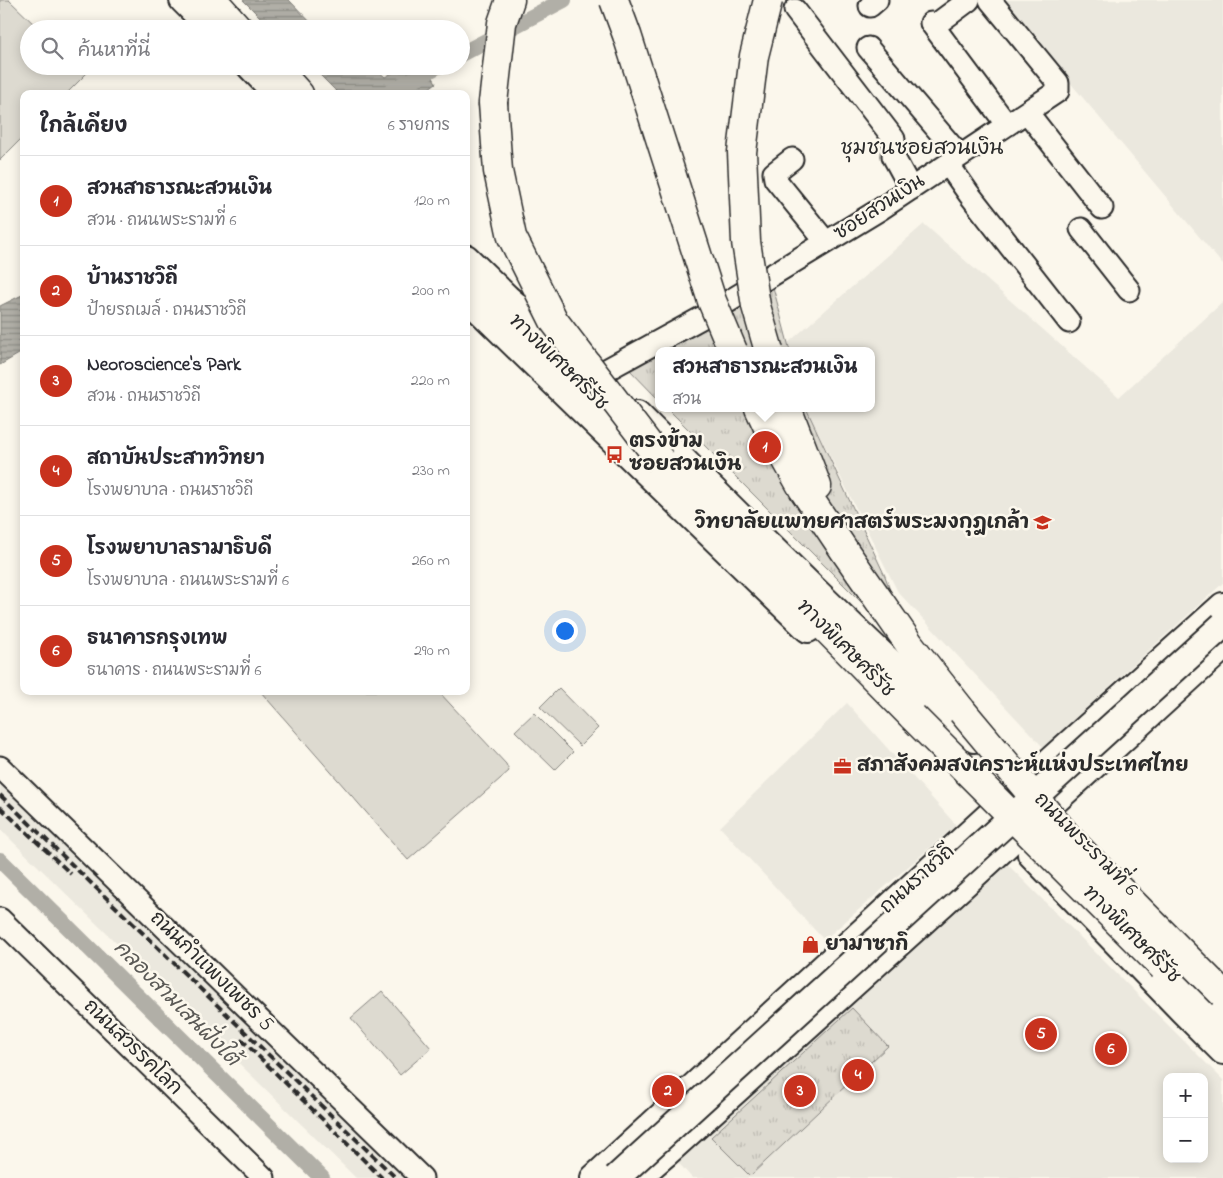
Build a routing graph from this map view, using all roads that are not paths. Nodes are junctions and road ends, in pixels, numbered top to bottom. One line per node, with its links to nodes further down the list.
1 (183, 0): 9 (main road)
2 (213, 0): 10 (highway)
3 (510, 0): 34 (highway, bridge)
4 (614, 0): 29 (highway, bridge)
5 (768, 0): 30 (highway, bridge)
6 (969, 0): 17 (street)
7 (990, 0): 16 (street, ซอยสวนเงิน)
8 (795, 10): 20 (street)
9 (203, 20)
10 (231, 20)
11 (868, 48): 19 (street)
12 (259, 75): 14 (main road)
13 (282, 75): 15 (highway)
14 (273, 90)
15 (295, 90)
16 (1026, 112): 17 (street, ซอยสวนเงิน); 21 (street)
17 (1007, 125): 19 (street, ซอยสวนเงิน)
18 (792, 159): 23 (street)
19 (954, 160): 20 (street, ซอยสวนเงิน); 28 (street)
20 (911, 189): 23 (street, ซอยสวนเงิน)
21 (1102, 208)
22 (1080, 229): 26 (street)
23 (826, 242): 31 (street, ซอยสวนเงิน)
24 (470, 262): 31 (main road, ถนนพระรามที่ 6)
25 (470, 276): 34 (highway, ทางพิเศษศรีรัช, bridge)
26 (1129, 290)
27 (470, 301): 41 (main road)
28 (1068, 322)
29 (731, 347)
30 (768, 347)
31 (597, 375): 39 (main road, ถนนพระรามที่ 6)
32 (761, 412): 35 (highway)
33 (789, 412): 35 (highway)
34 (661, 461): 50 (highway, ทางพิเศษศรีรัช, bridge)
35 (846, 553): 48 (highway, ทางพิเศษศรีรัช, bridge)
36 (1220, 619): 39 (main road, ถนนราชวิถี); 55 (main road, bridge)
37 (1223, 647): 40 (main road, ถนนราชวิถี)
38 (0, 767): 53 (street, ถนนกำแพงเพชร 5)
39 (1025, 784): 40 (main road, ถนนพระรามที่ 6); 41 (main road, ถนนราชวิถี)
40 (1047, 808): 42 (main road, ถนนราชวิถี); 46 (main road, ถนนพระรามที่ 6)
41 (992, 813): 42 (main road); 43 (main road, ถนนราชวิถี)
42 (1015, 837): 44 (main road, ถนนราชวิถี); 51 (main road)
43 (940, 860): 44 (main road); 54 (main road, ถนนราชวิถี)
44 (964, 884): 56 (main road, ถนนราชวิถี)
45 (0, 919): 52 (street, ถนนสวรรคโลก)
46 (1200, 958): 47 (main road, ถนนพระรามที่ 6); 49 (main road)
47 (1223, 980)
48 (1223, 994)
49 (1223, 1000)
50 (1223, 1027)
51 (1223, 1051)
52 (264, 1178)
53 (422, 1178)
54 (594, 1178)
55 (616, 1178)
56 (637, 1178)

